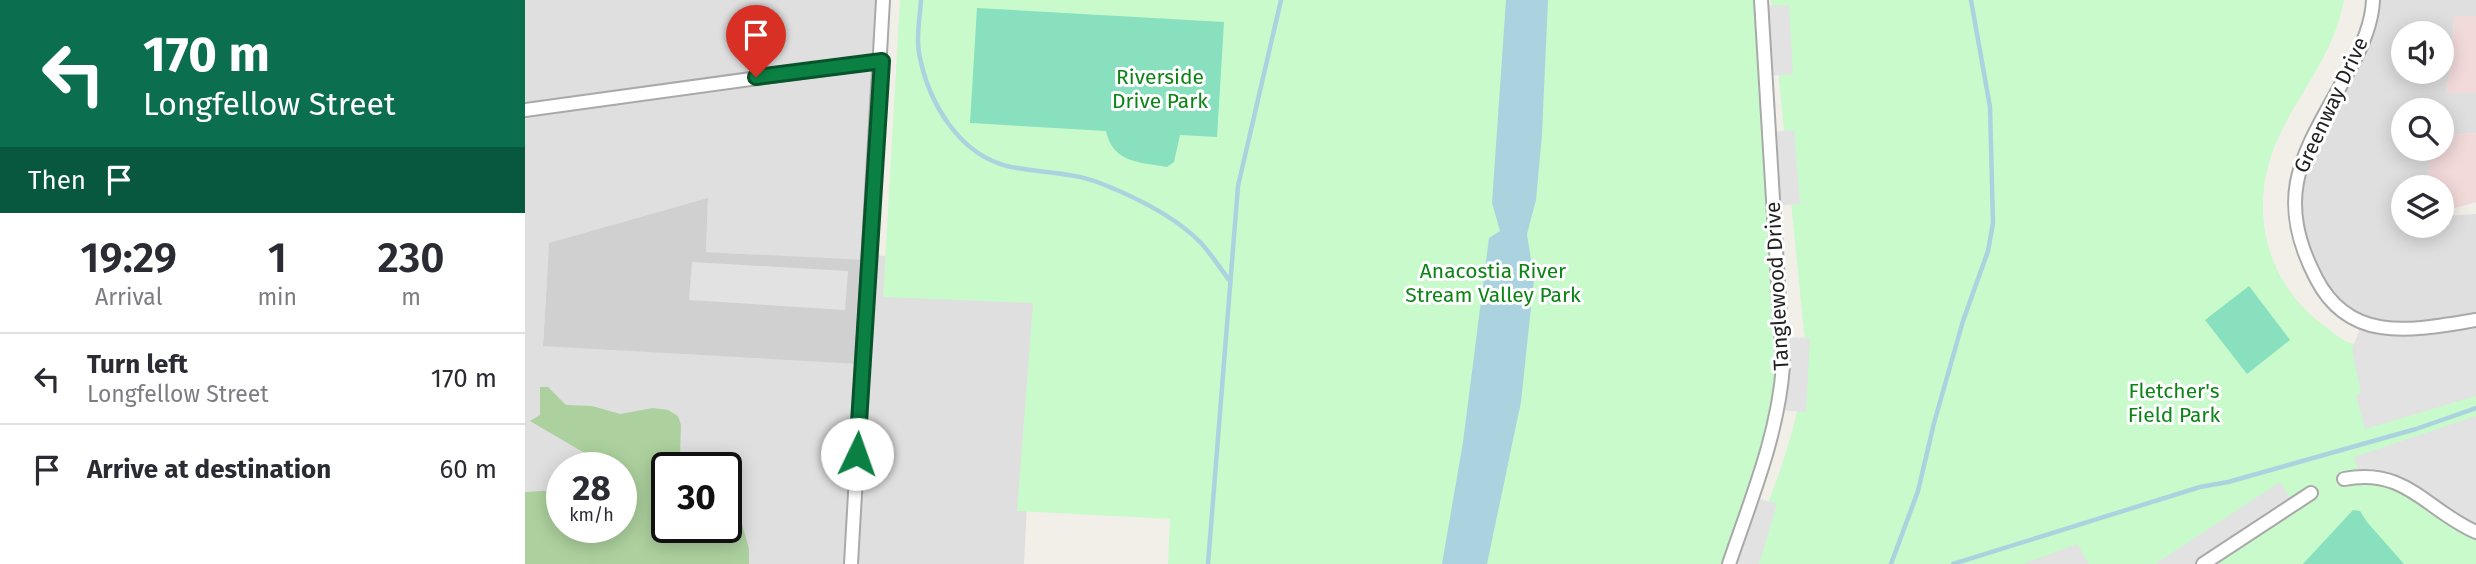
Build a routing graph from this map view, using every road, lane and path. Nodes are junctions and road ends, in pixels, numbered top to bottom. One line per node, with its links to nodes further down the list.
1 (883, 0): 4 (street)
2 (1761, 0): 11 (street, Tanglewood Drive)
3 (2373, 0): 6 (street, Greenway Drive)
4 (882, 61): 5 (street); 10 (street)
5 (525, 110)
6 (2472, 321)
7 (2344, 479): 9 (street)
8 (2311, 493): 12 (street)
9 (2476, 532)
10 (851, 564)
11 (1729, 564)
12 (2203, 564)

